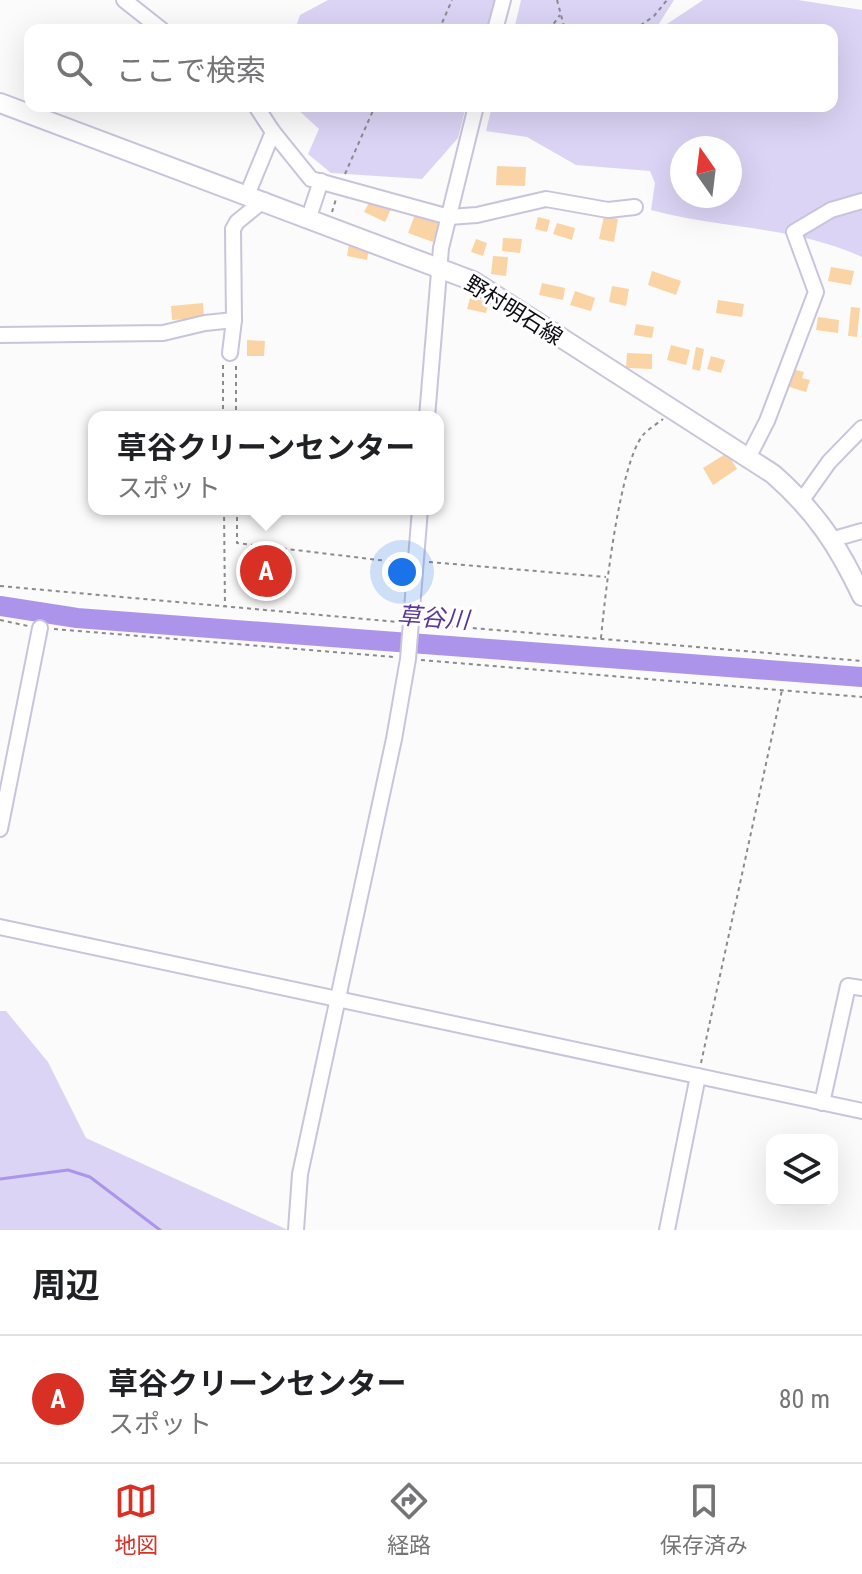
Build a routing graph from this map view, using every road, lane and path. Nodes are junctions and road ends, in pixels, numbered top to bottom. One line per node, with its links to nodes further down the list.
1 (124, 0): 7 (street)
2 (452, 0): 8 (path)
3 (503, 0): 9 (street)
4 (557, 0): 6 (path)
5 (667, 0): 12 (path)
6 (561, 14): 10 (path); 11 (path)
7 (154, 24)
8 (442, 24)
9 (497, 24)
10 (554, 24)
11 (564, 24)
12 (643, 24)
13 (0, 103): 14 (main road, 野村明石線)
14 (24, 112)
15 (24, 112): 22 (main road, 野村明石線)
16 (260, 112): 19 (street)
17 (372, 112): 21 (path)
18 (475, 112): 26 (street)
19 (273, 132): 20 (street); 22 (street)
20 (321, 181): 21 (street); 25 (street)
21 (340, 186): 26 (street); 27 (path)
22 (255, 198): 25 (main road, 野村明石線); 29 (street)
23 (862, 201): 37 (street)
24 (635, 207): 26 (street)
25 (309, 217): 27 (main road, 野村明石線)
26 (449, 217): 28 (street)
27 (328, 225): 28 (main road, 野村明石線)
28 (438, 267): 34 (street); 35 (main road, 野村明石線)
29 (234, 320): 30 (street); 31 (street)
30 (0, 335)
31 (230, 353): 32 (path); 33 (path)
32 (223, 411)
33 (236, 411)
34 (427, 411)
35 (679, 414): 37 (main road, 野村明石線); 45 (path)
36 (862, 428): 38 (street)
37 (748, 458): 38 (main road, 野村明石線)
38 (802, 500): 43 (main road, 野村明石線)
39 (224, 515): 48 (path)
40 (237, 515): 44 (path)
41 (420, 515): 44 (street)
42 (862, 531): 43 (street)
43 (834, 539): 47 (main road, 野村明石線)
44 (416, 562): 45 (path); 50 (street)
45 (608, 577): 52 (path)
46 (0, 586): 48 (path)
47 (862, 596)
48 (225, 607): 50 (path)
49 (0, 620): 51 (path)
50 (410, 623): 52 (path); 53 (street)
51 (40, 628): 53 (path); 57 (street)
52 (601, 640): 54 (path)
53 (408, 659): 55 (path); 60 (street)
54 (862, 661)
55 (782, 690): 56 (path); 61 (path)
56 (862, 697)
57 (0, 829)
58 (0, 927): 60 (street)
59 (862, 988): 62 (street)
60 (338, 999): 61 (street); 64 (street)
61 (698, 1076): 62 (street); 65 (street)
62 (822, 1103): 63 (street)
63 (862, 1111)
64 (296, 1230)
65 (667, 1230)

